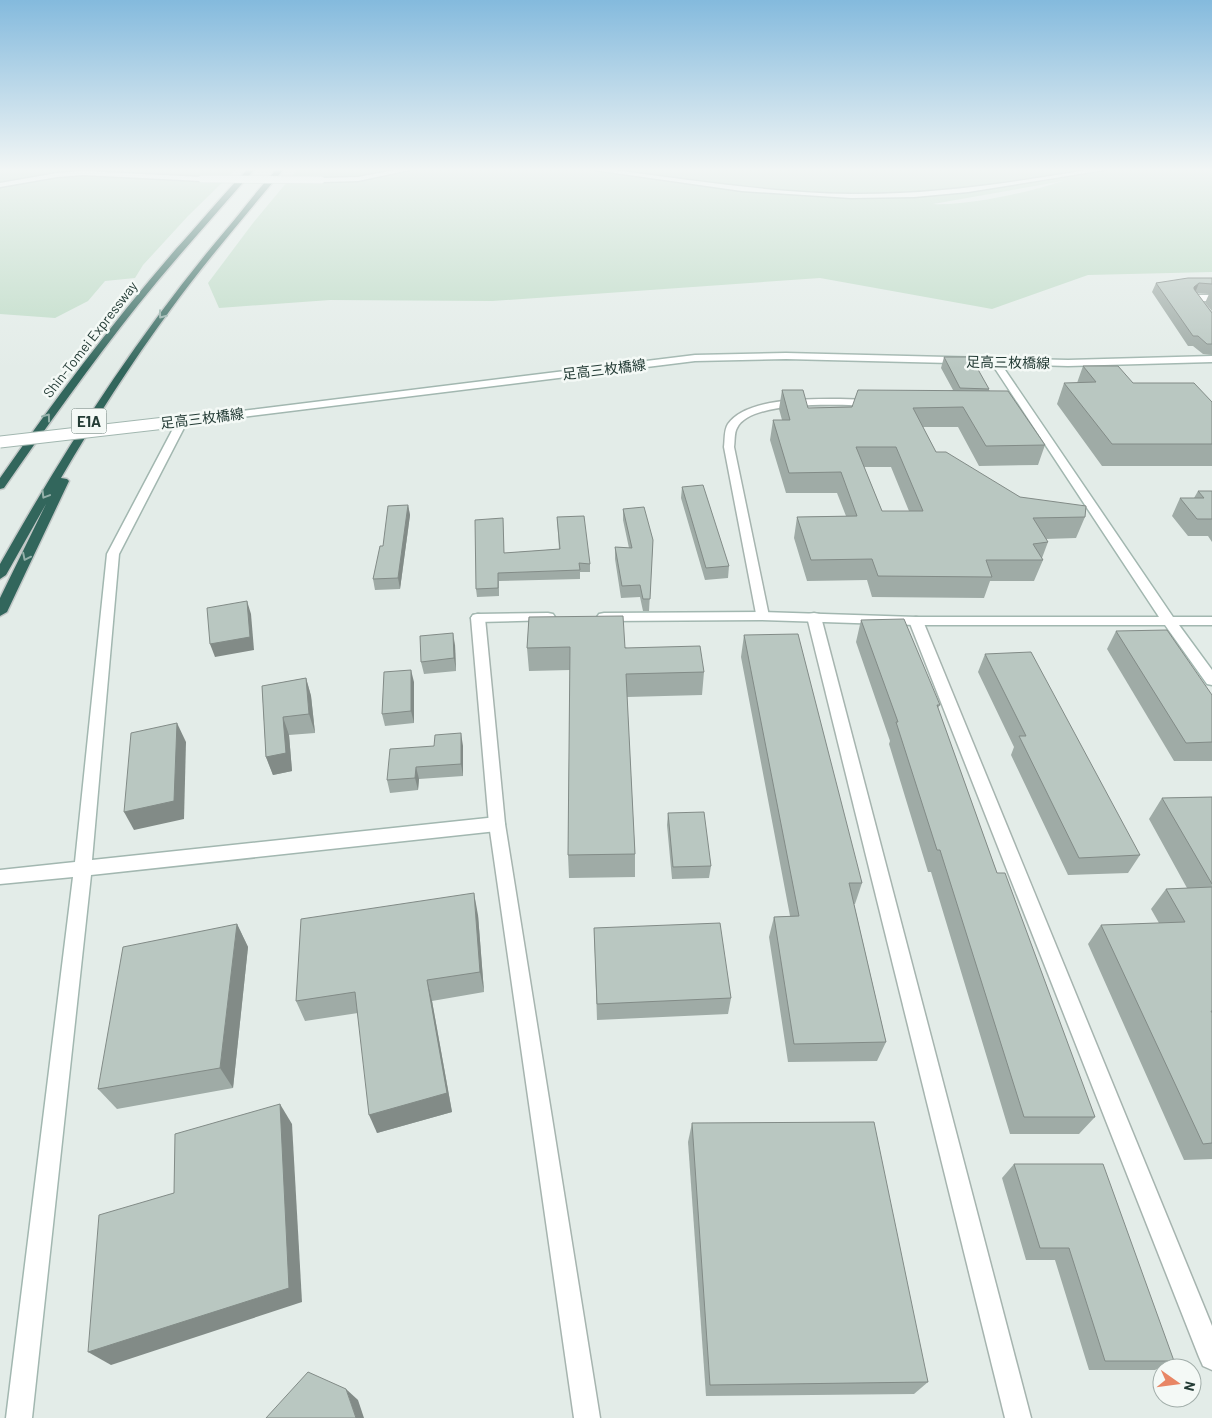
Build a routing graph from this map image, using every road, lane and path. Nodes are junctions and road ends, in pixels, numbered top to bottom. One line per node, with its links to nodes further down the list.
1 (192, 236): 13 (highway, Shin-Tomei Expressway / E1A, one-way to 1)
2 (224, 236): 7 (highway, E1A, one-way to 7)
3 (1212, 298): 4 (street)
4 (1212, 320)
5 (1212, 359): 6 (street, 足高三枚橋線)
6 (996, 362): 10 (street); 11 (street, 足高三枚橋線)
7 (100, 403): 14 (highway, E1A, one-way to 14); 15 (highway, one-way to 15)
8 (885, 403): 16 (street)
9 (1008, 404): 10 (street)
10 (1026, 405): 22 (street)
11 (174, 422): 12 (street, 足高三枚橋線, bridge); 25 (street)
12 (0, 442)
13 (0, 486)
14 (0, 575)
15 (0, 612)
16 (762, 616): 18 (street); 19 (street)
17 (566, 617): 24 (street)
18 (586, 617)
19 (814, 617): 21 (street); 30 (street)
20 (1212, 620): 22 (street)
21 (916, 621): 22 (street); 27 (street)
22 (1169, 621): 23 (street)
23 (1212, 680)
24 (498, 824): 25 (street); 29 (street)
25 (83, 867): 26 (street); 28 (street)
26 (0, 877)
27 (1212, 1357)
28 (19, 1418)
29 (587, 1418)
30 (1018, 1418)

